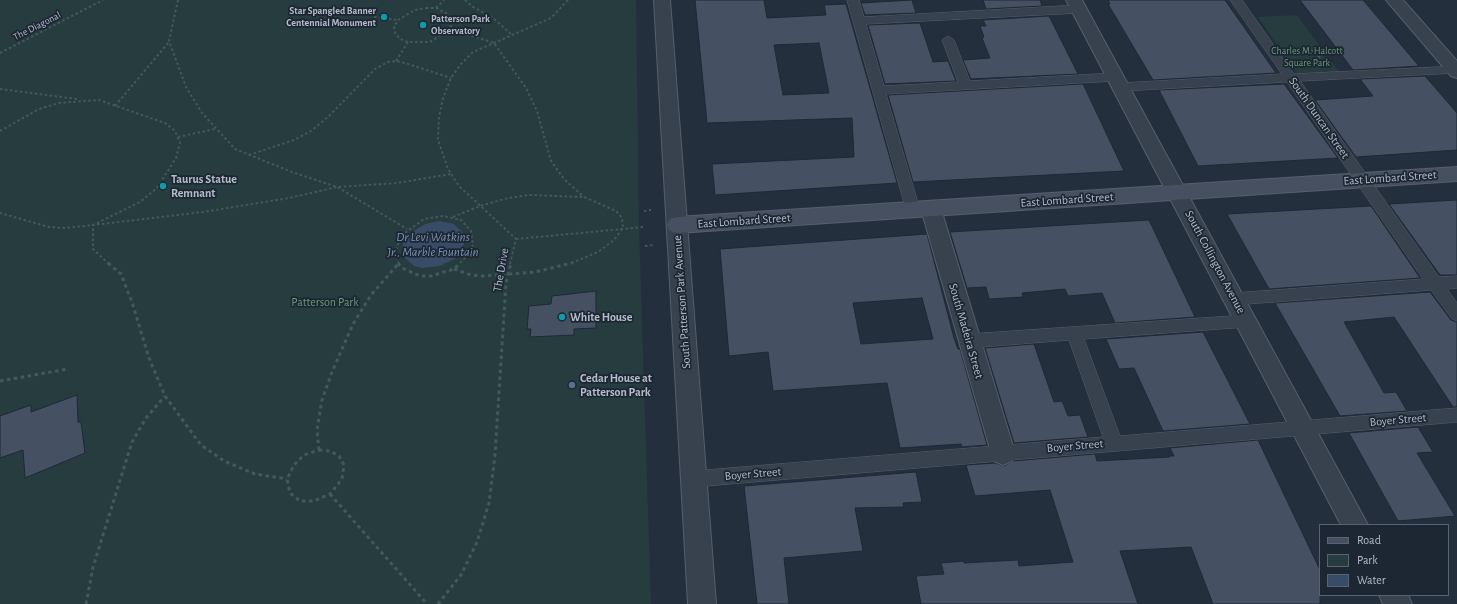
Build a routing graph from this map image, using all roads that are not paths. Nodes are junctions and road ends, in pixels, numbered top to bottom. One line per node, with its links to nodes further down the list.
1 (662, 0): 17 (street, South Patterson Park Avenue)
2 (853, 0): 6 (lane, South Madeira Street)
3 (1236, 0): 9 (lane, South Duncan Street)
4 (1394, 0): 8 (street)
5 (1077, 5): 6 (lane); 10 (street, South Collington Avenue)
6 (859, 21): 12 (lane, South Madeira Street)
7 (948, 40): 11 (lane)
8 (1456, 70): 9 (lane)
9 (1291, 78): 10 (lane); 14 (lane, South Duncan Street)
10 (1118, 82): 11 (lane); 15 (street, South Collington Avenue)
11 (965, 85): 12 (lane)
12 (879, 90): 16 (lane, South Madeira Street)
13 (1457, 174): 14 (main road, East Lombard Street)
14 (1362, 180): 15 (main road, East Lombard Street); 19 (lane, South Duncan Street)
15 (1177, 192): 16 (main road, East Lombard Street); 20 (street, South Collington Avenue)
16 (922, 209): 17 (main road, East Lombard Street); 24 (street, South Madeira Street)
17 (677, 225): 29 (street, South Patterson Park Avenue)
18 (1457, 282): 19 (lane)
19 (1435, 284): 20 (lane); 21 (lane, South Duncan Street)
20 (1234, 299): 22 (street, South Collington Avenue)
21 (1457, 315)
22 (1246, 321): 23 (lane); 26 (street, South Collington Avenue)
23 (1074, 333): 24 (lane); 27 (lane)
24 (969, 341): 28 (street, South Madeira Street)
25 (1457, 415): 26 (lane, Boyer Street)
26 (1303, 428): 27 (lane, Boyer Street); 30 (street, South Collington Avenue)
27 (1114, 443): 28 (lane, Boyer Street)
28 (1003, 453): 29 (lane, Boyer Street)
29 (694, 479): 31 (street, South Patterson Park Avenue)
30 (1354, 524)
31 (702, 604)

